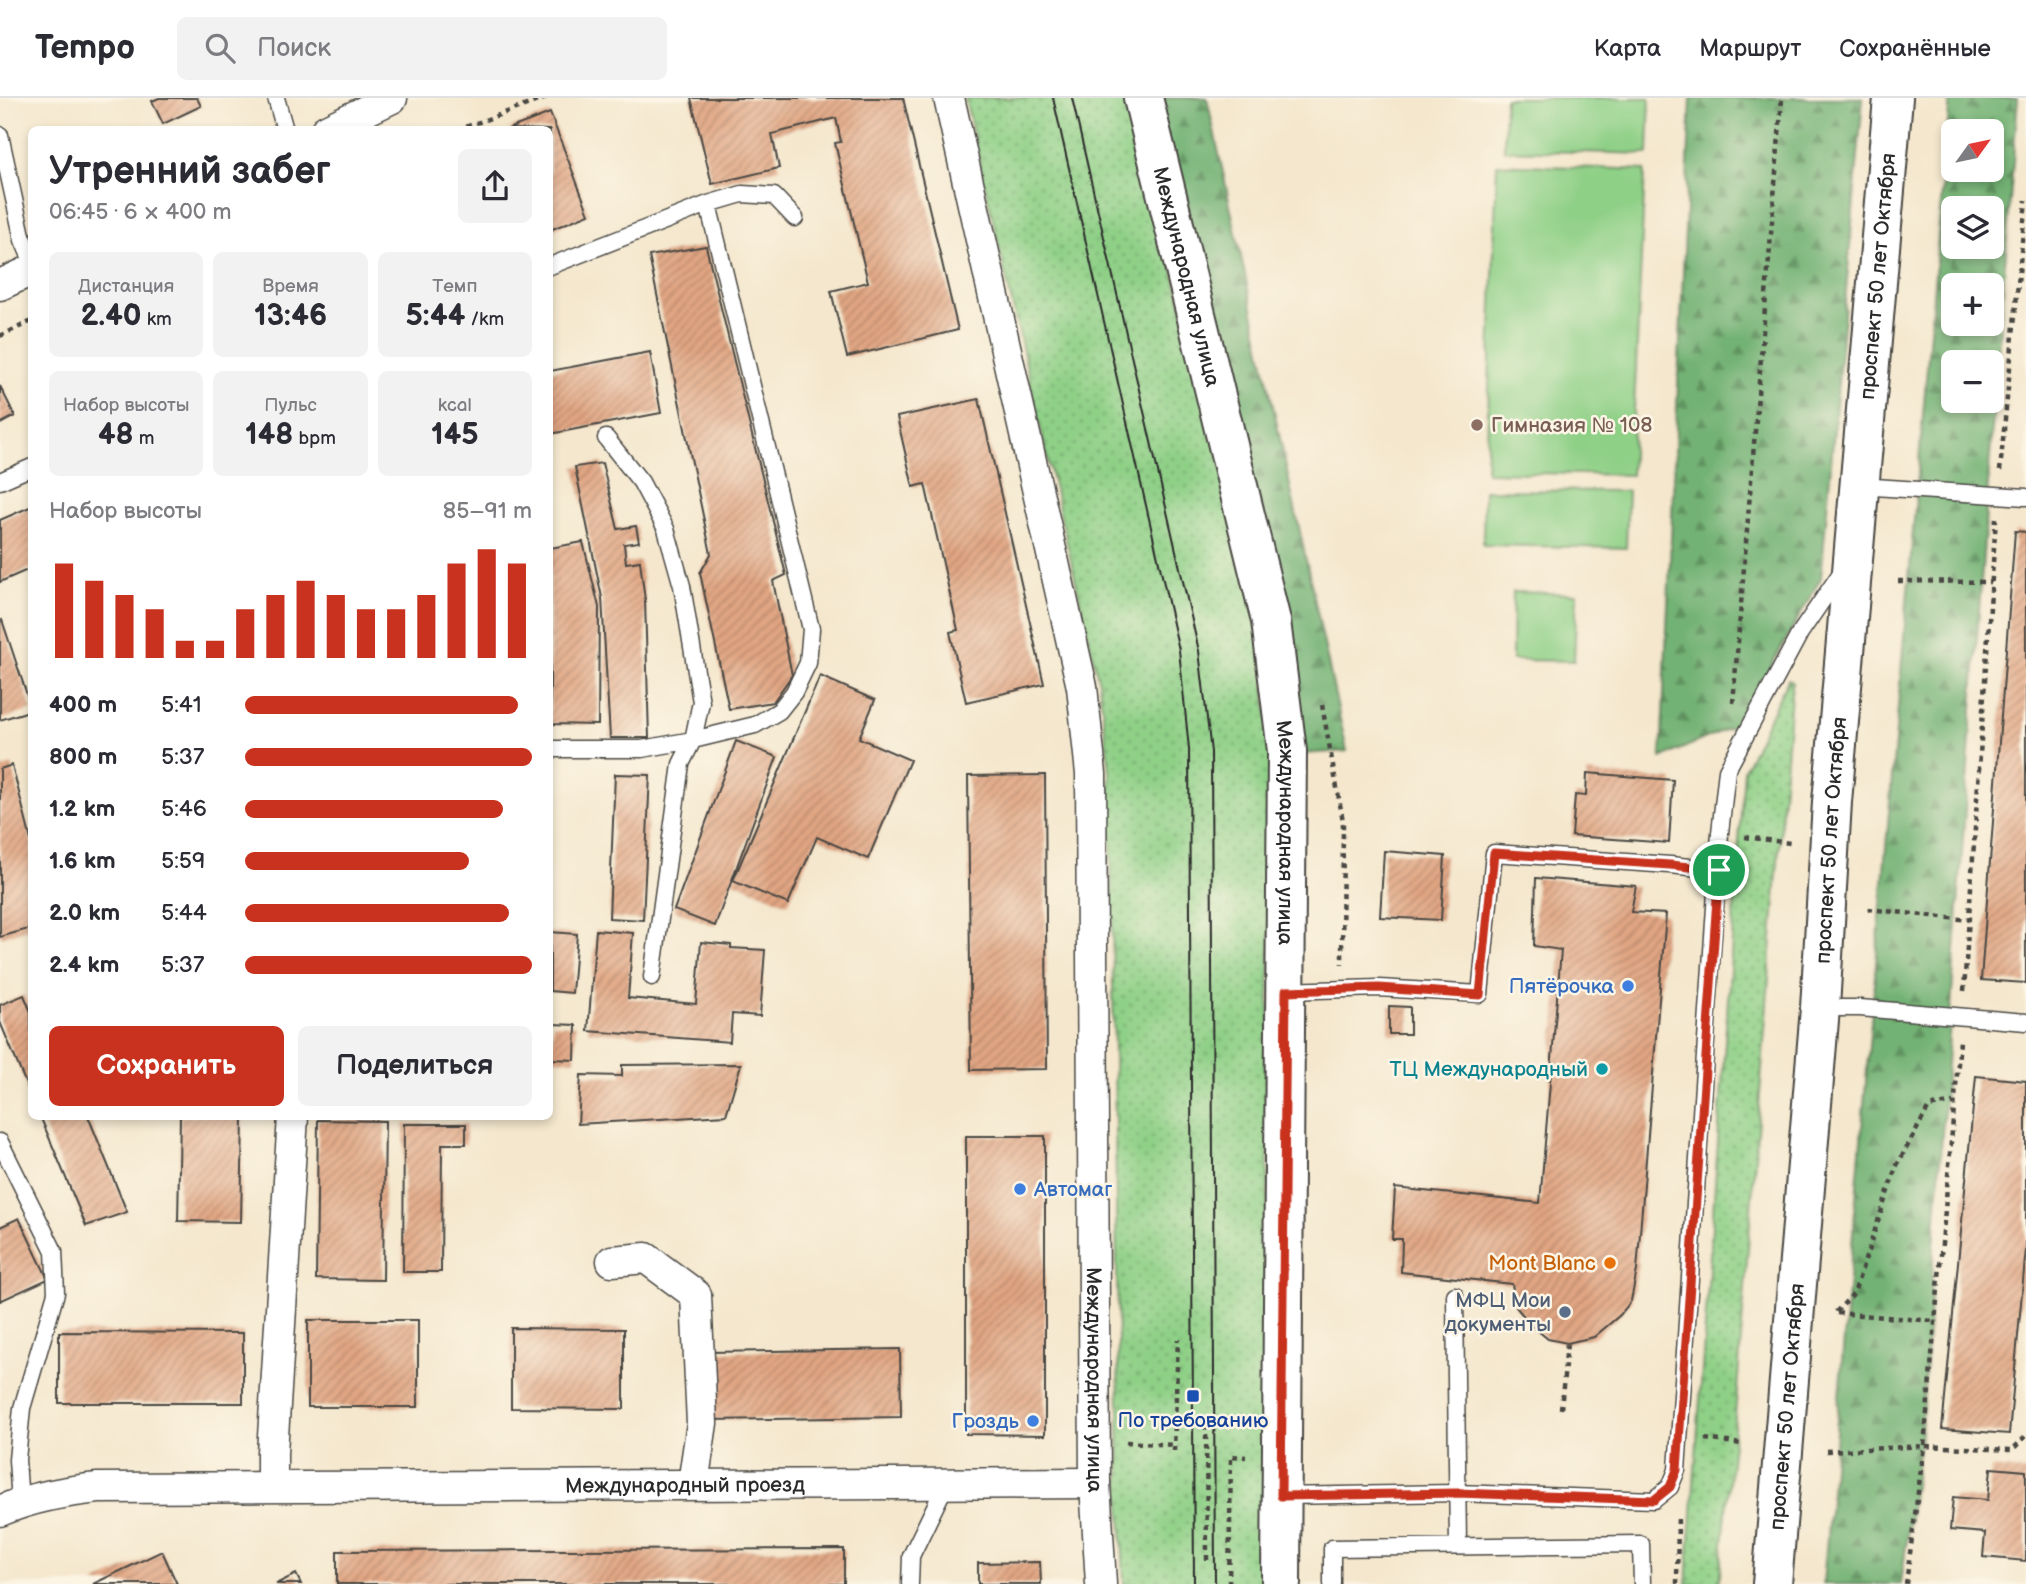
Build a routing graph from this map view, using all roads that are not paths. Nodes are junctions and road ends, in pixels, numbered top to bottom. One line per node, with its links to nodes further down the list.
1 (276, 98): 6 (lane)
2 (392, 98): 7 (street)
3 (949, 98): 33 (street, Международная улица)
4 (1143, 98): 25 (main road, Международная улица)
5 (1893, 98): 18 (main road, проспект 50 лет Октября)
6 (284, 126)
7 (334, 126)
8 (0, 135): 11 (lane)
9 (708, 204): 10 (lane); 12 (lane); 21 (lane)
10 (795, 218)
11 (28, 252)
12 (553, 265)
13 (28, 272): 14 (street)
14 (0, 285)
15 (606, 438): 21 (lane)
16 (28, 469): 17 (lane)
17 (0, 481)
18 (1859, 486): 19 (lane); 20 (main road, проспект 50 лет Октября)
19 (2026, 497)
20 (1853, 554): 23 (lane); 26 (main road, проспект 50 лет Октября)
21 (693, 740): 22 (lane); 24 (lane)
22 (553, 749)
23 (1719, 870): 25 (lane); 37 (lane)
24 (652, 977)
25 (1286, 991): 32 (main road, Международная улица)
26 (1820, 1008): 27 (lane); 45 (main road, проспект 50 лет Октября)
27 (2026, 1022)
28 (293, 1120): 36 (street)
29 (0, 1142): 38 (lane)
30 (612, 1261): 34 (street)
31 (1455, 1295): 37 (lane)
32 (1281, 1478): 37 (lane); 42 (main road, Международная улица)
33 (1095, 1483): 35 (street, Международный проезд); 41 (street, Международная улица)
34 (693, 1484): 35 (street, Международный проезд); 36 (street, Международный проезд)
35 (946, 1484): 40 (lane)
36 (272, 1486): 38 (street, Международный проезд)
37 (1457, 1493): 39 (lane)
38 (10, 1506)
39 (1458, 1546): 43 (lane); 44 (lane)
40 (911, 1584)
41 (1101, 1584)
42 (1282, 1584)
43 (1332, 1584)
44 (1642, 1584)
45 (1772, 1584)

